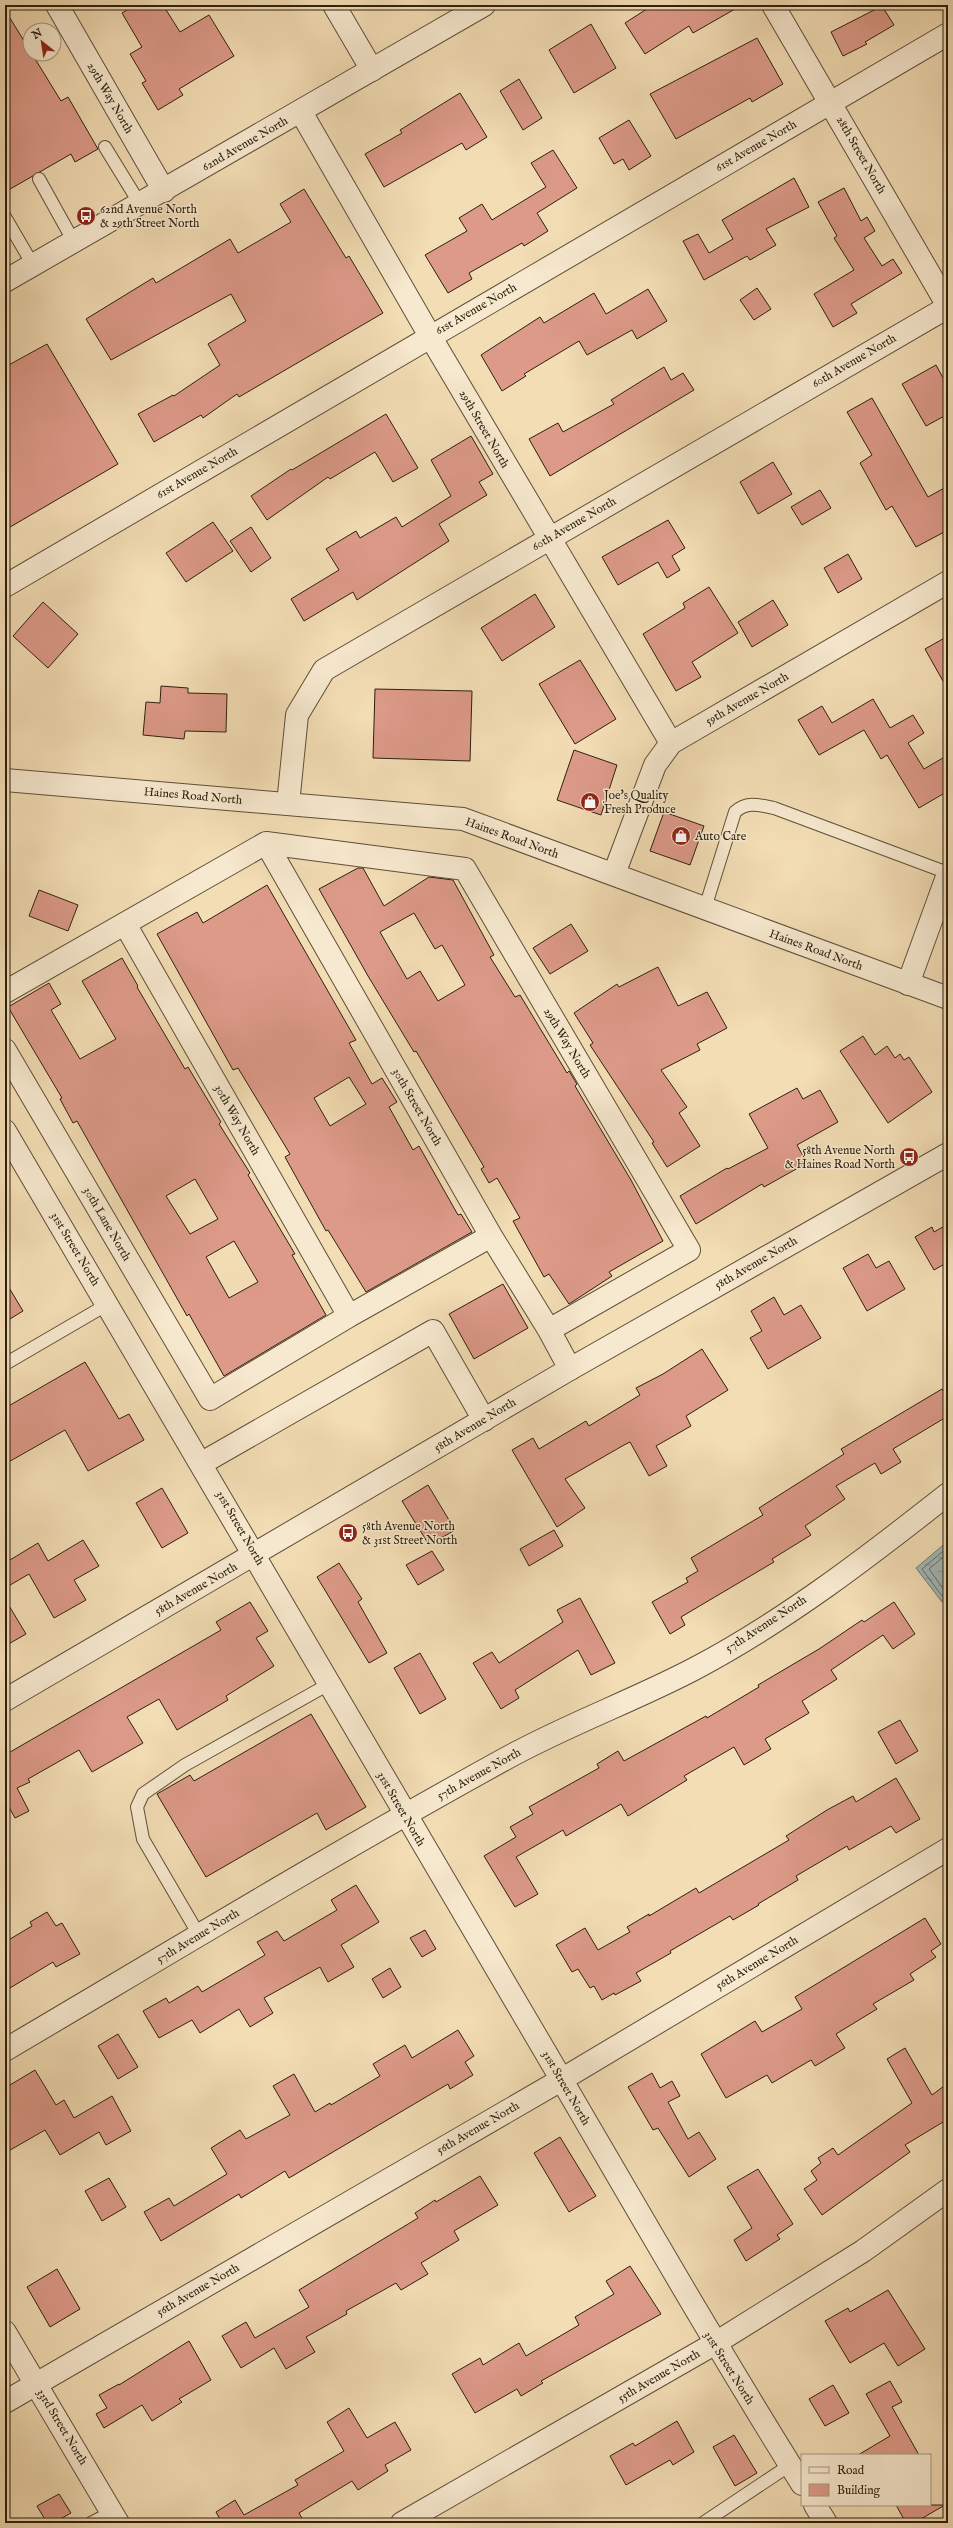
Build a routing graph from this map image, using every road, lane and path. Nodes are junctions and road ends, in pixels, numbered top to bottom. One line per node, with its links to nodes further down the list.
1 (56, 5): 11 (street, 29th Way North)
2 (334, 5): 6 (street)
3 (484, 5): 6 (street, 62nd Avenue North)
4 (773, 5): 7 (street, 28th Street North)
5 (948, 34): 7 (street, 61st Avenue North)
6 (372, 70): 8 (street, 62nd Avenue North)
7 (830, 102): 17 (street, 28th Street North); 18 (street, 61st Avenue North)
8 (302, 112): 11 (street, 62nd Avenue North); 18 (street, 29th Street North)
9 (105, 147): 12 (lane)
10 (39, 179): 14 (lane)
11 (164, 191): 12 (street, 62nd Avenue North)
12 (140, 204): 14 (street, 62nd Avenue North)
13 (5, 217): 15 (lane)
14 (74, 242): 15 (street, 62nd Avenue North)
15 (32, 266): 16 (street, 62nd Avenue North)
16 (5, 281)
17 (948, 306): 19 (street, 60th Avenue North)
18 (430, 336): 19 (street, 29th Street North); 21 (street, 61st Avenue North)
19 (549, 538): 22 (street, 29th Street North); 24 (street, 60th Avenue North)
20 (948, 582): 22 (street, 59th Avenue North)
21 (5, 586)
22 (671, 743): 27 (street, 59th Avenue North)
23 (5, 780): 24 (street, Haines Road North)
24 (288, 804): 27 (street, Haines Road North)
25 (266, 843): 29 (street); 36 (street, 30th Street North); 39 (street, 29th Way North)
26 (948, 873): 28 (lane); 30 (street)
27 (614, 874): 28 (street, Haines Road North)
28 (705, 908): 30 (street, Haines Road North)
29 (125, 924): 31 (street); 38 (street, 30th Way North)
30 (908, 984): 32 (street, Haines Road North)
31 (5, 992)
32 (948, 998)
33 (5, 1050): 38 (street, 30th Lane North)
34 (5, 1131): 37 (street, 31st Street North)
35 (948, 1154): 41 (street, 58th Avenue North)
36 (491, 1236): 38 (street); 39 (street, 30th Street North)
37 (108, 1304): 40 (lane); 43 (street, 31st Street North)
38 (349, 1316)
39 (549, 1330): 41 (street, 30th Street North)
40 (5, 1364)
41 (570, 1369): 42 (street, 58th Avenue North)
42 (484, 1420): 43 (street); 45 (street, 58th Avenue North)
43 (202, 1463): 45 (street, 31st Street North)
44 (948, 1494): 48 (street, 57th Avenue North)
45 (256, 1555): 46 (street, 31st Street North); 47 (street, 58th Avenue North)
46 (329, 1684): 48 (street, 31st Street North); 50 (lane)
47 (5, 1700)
48 (404, 1815): 50 (street, 57th Avenue North); 52 (street, 31st Street North)
49 (948, 1849): 52 (street, 56th Avenue North)
50 (199, 1935): 51 (street, 57th Avenue North)
51 (5, 2050)
52 (561, 2080): 55 (street, 31st Street North); 56 (street, 56th Avenue North)
53 (948, 2190): 55 (street, 55th Avenue North)
54 (5, 2332): 56 (street, 33rd Street North)
55 (714, 2344): 58 (street, 31st Street North); 63 (street, 55th Avenue North)
56 (36, 2384): 57 (street, 56th Avenue North); 61 (street, 33rd Street North)
57 (5, 2402)
58 (790, 2465): 59 (street, 31st Street North); 64 (lane)
59 (801, 2482)
60 (816, 2506): 65 (street)
61 (115, 2517): 62 (lane)
62 (91, 2523)
63 (402, 2523)
64 (703, 2523)
65 (826, 2523)

